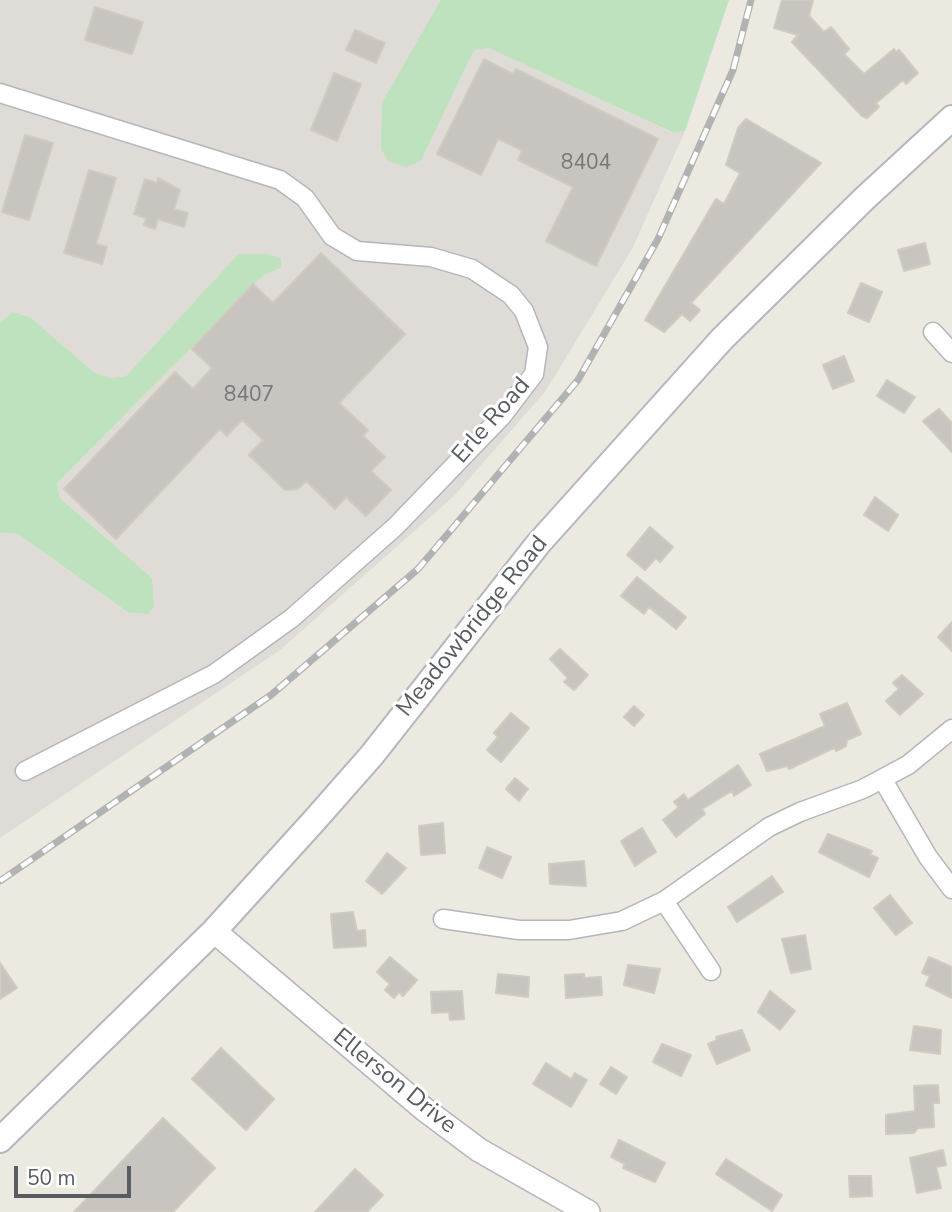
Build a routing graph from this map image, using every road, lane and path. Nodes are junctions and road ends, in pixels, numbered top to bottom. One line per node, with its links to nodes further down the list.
1 (0, 93): 6 (street, Erle Road)
2 (952, 118): 11 (main road, Meadowbridge Road)
3 (933, 332): 4 (street)
4 (952, 352)
5 (952, 729): 7 (street)
6 (25, 771)
7 (883, 780): 8 (street); 9 (street)
8 (952, 889)
9 (664, 901): 10 (street); 12 (street)
10 (443, 919)
11 (214, 931): 13 (main road, Meadowbridge Road); 14 (street, Ellerson Drive)
12 (711, 971)
13 (0, 1140)
14 (589, 1212)

